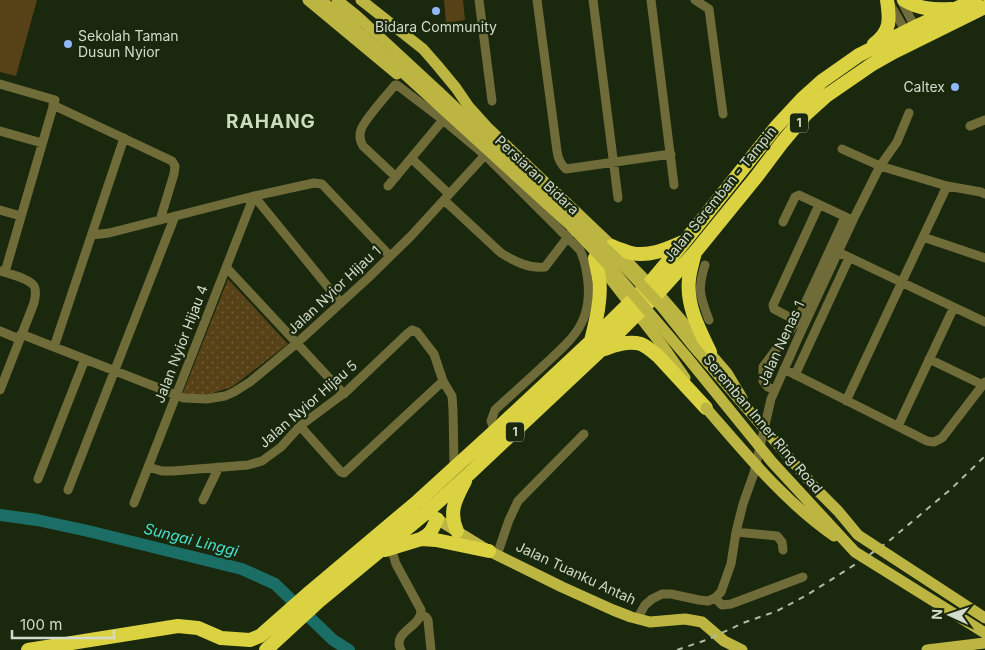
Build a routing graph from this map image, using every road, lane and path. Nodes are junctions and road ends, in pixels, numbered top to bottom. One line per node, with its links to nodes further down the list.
1 (308, 0): 50 (main road, Persiaran Bidara)
2 (321, 0): 81 (main road, Persiaran Bidara, bridge)
3 (337, 0): 81 (main road, Persiaran Bidara, bridge)
4 (361, 0): 52 (main road, Persiaran Bidara)
5 (479, 0): 18 (street)
6 (537, 0): 32 (street)
7 (593, 0): 32 (street)
8 (651, 0): 29 (street)
9 (695, 0): 21 (street)
10 (887, 0): 15 (street); 16 (highway)
11 (903, 0): 14 (highway); 15 (street)
12 (975, 0): 14 (highway, Jalan Seremban - Tampin / 1)
13 (985, 7): 53 (highway, Jalan Seremban - Tampin / 1)
14 (956, 9): 15 (highway, Jalan Seremban - Tampin / 1)
15 (910, 29): 16 (highway, Jalan Seremban - Tampin / 1)
16 (859, 55): 53 (highway, Jalan Seremban - Tampin / 1)
17 (0, 84): 19 (street)
18 (492, 101)
19 (54, 102): 26 (street); 27 (street)
20 (909, 113): 33 (street, Jalan Nenas 1)
21 (722, 114)
22 (443, 120): 30 (street); 31 (street); 34 (street)
23 (985, 120): 24 (street)
24 (970, 126)
25 (0, 131): 27 (street)
26 (124, 138): 47 (street); 49 (street)
27 (42, 143): 44 (street)
28 (842, 149): 33 (street)
29 (670, 154): 32 (street); 35 (street)
30 (485, 156): 40 (street, Jalan Nyior Hijau 1); 50 (street)
31 (411, 158): 34 (street); 40 (street)
32 (614, 162): 41 (street)
33 (880, 166): 37 (street); 46 (street, Jalan Nenas 1)
34 (396, 177): 36 (street)
35 (674, 185)
36 (388, 186)
37 (946, 186): 38 (street); 51 (street)
38 (985, 194)
39 (254, 196): 45 (street); 55 (street); 61 (street, Jalan Nyior Hijau 4); 66 (street)
40 (447, 197): 50 (street); 55 (street, Jalan Nyior Hijau 1)
41 (618, 198)
42 (819, 205): 46 (street); 48 (street); 71 (street)
43 (0, 210): 44 (street)
44 (21, 216): 62 (street)
45 (175, 216): 47 (street); 86 (street)
46 (849, 218): 54 (street, Jalan Nenas 1); 71 (street)
47 (160, 220): 49 (street)
48 (783, 222)
49 (92, 235): 80 (street)
50 (570, 235): 56 (main road, Persiaran Bidara); 99 (street)
51 (923, 237): 58 (street); 63 (street)
52 (612, 246): 53 (highway); 59 (main road, Persiaran Bidara)
53 (690, 246): 65 (highway, Jalan Seremban - Tampin / 1); 82 (highway)
54 (838, 252): 57 (street); 76 (street, Jalan Nenas 1)
55 (390, 256): 66 (street, Jalan Nyior Hijau 1)
56 (595, 258): 64 (main road, Persiaran Bidara); 79 (highway)
57 (849, 258): 63 (street); 87 (street)
58 (985, 258)
59 (630, 265): 64 (main road); 65 (main road, Persiaran Bidara)
60 (706, 265): 69 (street)
61 (226, 267): 77 (street); 93 (street, Jalan Nyior Hijau 4)
62 (2, 271): 75 (street)
63 (902, 282): 67 (street); 94 (street)
64 (617, 286): 68 (main road, Persiaran Bidara)
65 (654, 288): 68 (highway, 1); 70 (main road, Persiaran Bidara)
66 (341, 303): 77 (street, Jalan Nyior Hijau 1)
67 (954, 307): 72 (street); 84 (street)
68 (634, 308): 78 (main road, Persiaran Bidara); 79 (highway, 1)
69 (709, 320)
70 (682, 321): 78 (main road); 82 (main road, Persiaran Bidara)
71 (797, 321): 74 (street)
72 (985, 322)
73 (0, 331): 75 (street, Jalan Nyior Hijau 1)
74 (789, 331): 76 (street); 91 (street)
75 (20, 336): 80 (street, Jalan Nyior Hijau 1); 90 (street)
76 (799, 336): 85 (street, Jalan Nenas 1)
77 (297, 343): 92 (street); 93 (street, Jalan Nyior Hijau 1)
78 (662, 345): 95 (main road, Persiaran Bidara)
79 (595, 346): 95 (highway); 99 (highway, 1); 104 (highway, 1)
80 (54, 347): 83 (street, Jalan Nyior Hijau 1)
81 (690, 351): 96 (main road, Seremban Inner Ring Road, bridge); 115 (main road, Seremban Inner Ring Road, bridge)
82 (710, 352): 96 (main road, Persiaran Bidara, bridge)
83 (84, 359): 86 (street, Jalan Nyior Hijau 1); 105 (street)
84 (929, 359): 89 (street); 98 (street)
85 (784, 369): 87 (street); 91 (street, Jalan Nenas 1)
86 (115, 371): 93 (street, Jalan Nyior Hijau 1); 106 (street)
87 (795, 375): 94 (street)
88 (444, 381): 92 (street, Jalan Nyior Hijau 5); 97 (street); 103 (street)
89 (984, 383): 98 (street)
90 (0, 390)
91 (774, 390): 111 (street, Jalan Nenas 1)
92 (344, 394): 97 (street, Jalan Nyior Hijau 5)
93 (176, 395): 101 (street, Jalan Nyior Hijau 4)
94 (846, 400): 98 (street)
95 (706, 408): 115 (main road, Persiaran Bidara, bridge)
96 (748, 409): 122 (main road, Seremban Inner Ring Road, bridge)
97 (300, 426): 102 (street, Jalan Nyior Hijau 5)
98 (898, 426)
99 (496, 430): 103 (highway, 1)
100 (584, 434): 117 (street)
101 (148, 467): 102 (street, Jalan Nyior Hijau 5); 108 (street, Jalan Nyior Hijau 4)
102 (219, 467): 107 (street)
103 (455, 468): 109 (highway, 1)
104 (470, 474): 109 (highway, 1); 110 (highway)
105 (38, 479)
106 (68, 490)
107 (203, 500)
108 (134, 503)
109 (428, 510): 110 (main road, Jalan Tuanku Antah); 112 (highway); 116 (highway, 1); 119 (highway, 1)
110 (457, 531): 117 (main road, Jalan Tuanku Antah)
111 (736, 532): 114 (street); 120 (street, Jalan Nenas 1)
112 (421, 539): 113 (highway); 117 (highway)
113 (391, 548): 116 (highway); 121 (street)
114 (782, 550)
115 (855, 552): 125 (main road, Seremban Inner Ring Road, bridge)
116 (377, 553): 119 (highway, 1)
117 (493, 553): 123 (main road, Jalan Tuanku Antah)
118 (803, 577): 120 (street)
119 (315, 596): 124 (highway, 1); 128 (highway, 1)
120 (716, 598): 123 (street)
121 (421, 615): 129 (street); 130 (street)
122 (985, 618)
123 (637, 619): 131 (main road, Jalan Tuanku Antah)
124 (220, 638): 126 (highway, 1); 127 (highway, 1)
125 (985, 641): 132 (main road)
126 (28, 650)
127 (231, 650)
128 (266, 650)
129 (401, 650)
130 (430, 650)
131 (742, 650)
132 (927, 650)

